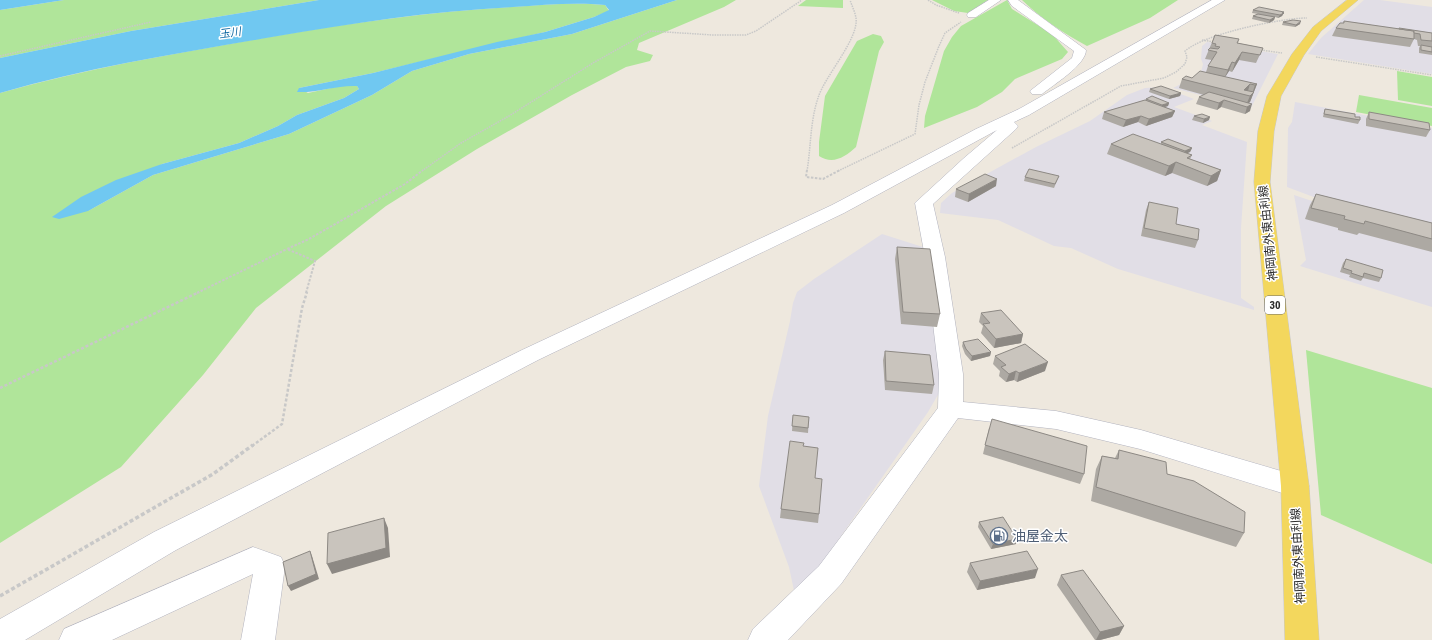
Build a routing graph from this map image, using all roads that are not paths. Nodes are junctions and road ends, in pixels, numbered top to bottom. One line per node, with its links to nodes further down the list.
1 (996, 0): 5 (street)
2 (1013, 0): 6 (street)
3 (1220, 0): 6 (street)
4 (1353, 0): 8 (main road, 神岡南外東由利線 / 30)
5 (972, 15)
6 (1024, 112): 7 (street); 9 (street)
7 (951, 409): 8 (street); 12 (street)
8 (1295, 486): 13 (main road, 神岡南外東由利線 / 30)
9 (0, 637)
10 (76, 640): 11 (street)
11 (258, 640)
12 (765, 640)
13 (1302, 640)

